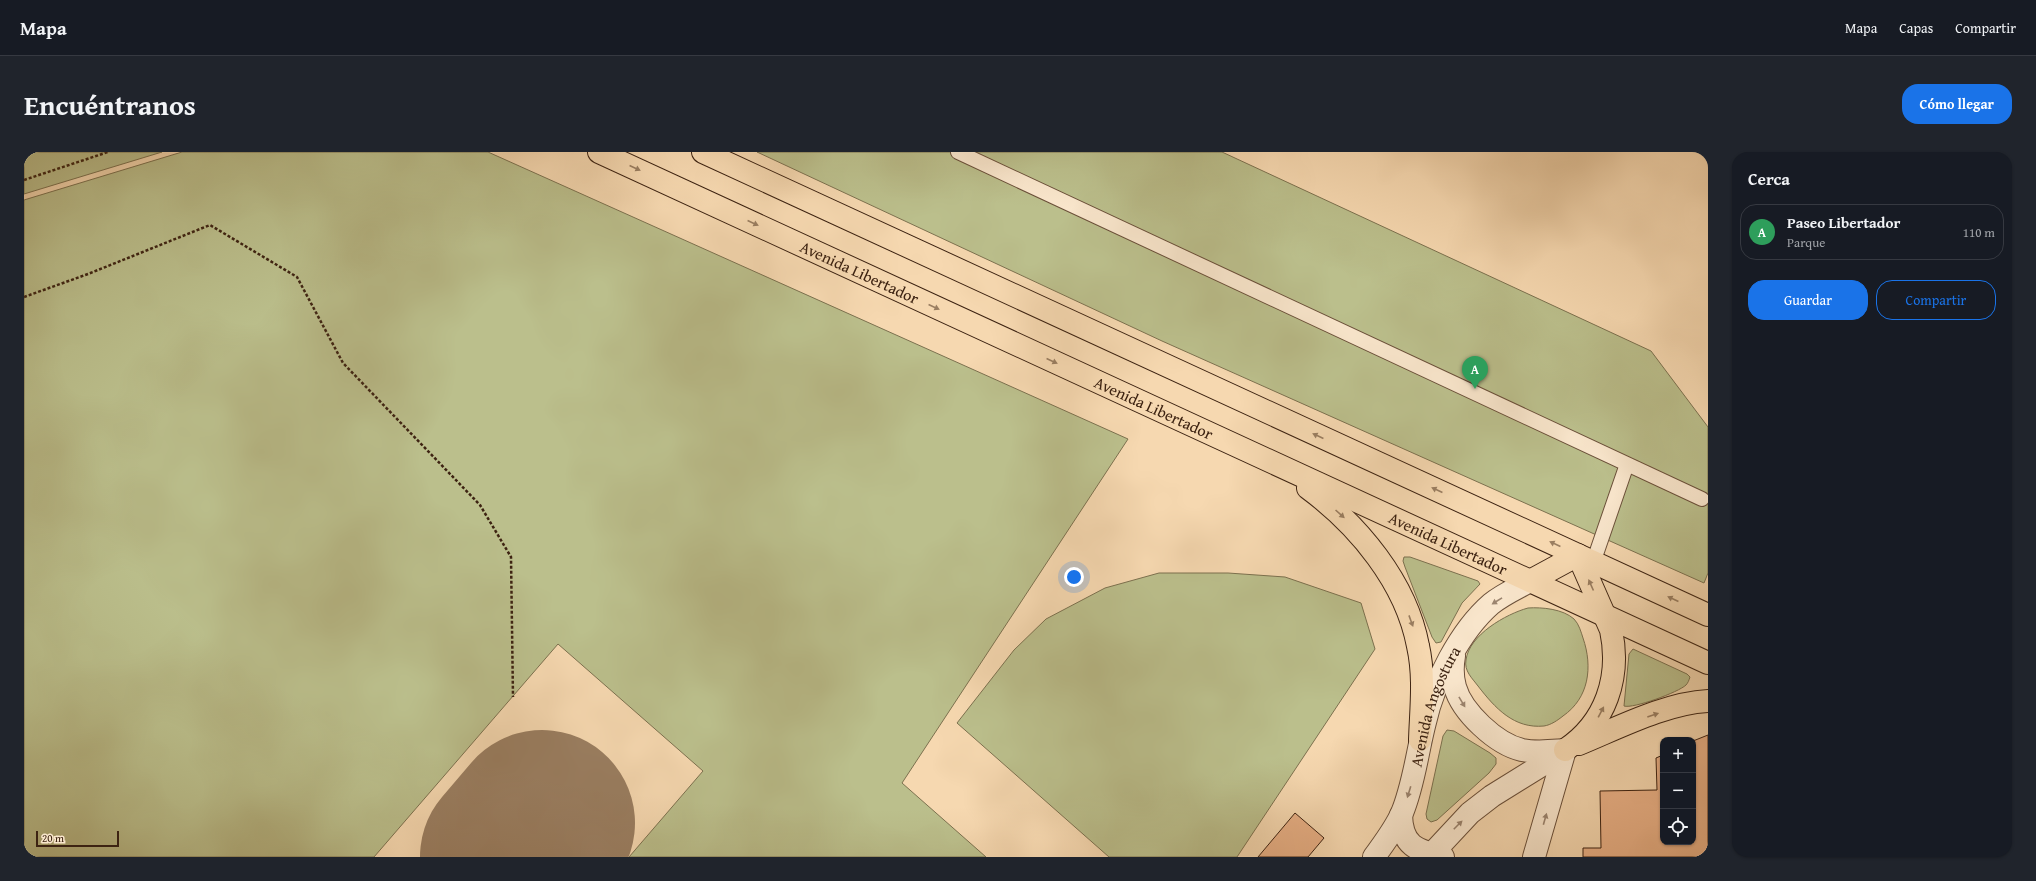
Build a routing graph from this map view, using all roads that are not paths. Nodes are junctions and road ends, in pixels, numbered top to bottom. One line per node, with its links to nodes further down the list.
1 (599, 152): 4 (main road, Avenida Libertador, one-way to 4)
2 (703, 152): 7 (main road, one-way to 2)
3 (958, 152): 5 (lane)
4 (1276, 464): 8 (main road, Avenida Libertador); 14 (main road, one-way to 14)
5 (1627, 464): 6 (lane); 7 (lane)
6 (1702, 500)
7 (1586, 559): 8 (main road); 9 (main road, one-way to 7); 10 (main road, one-way to 7)
8 (1530, 581): 9 (main road, Avenida Libertador); 11 (street, Avenida Angostura, one-way to 11)
9 (1604, 615): 12 (main road, Avenida Libertador); 15 (main road, one-way to 9)
10 (1708, 615)
11 (1454, 651): 14 (street, Avenida Angostura); 15 (street, one-way to 15)
12 (1708, 663)
13 (1708, 701): 15 (main road, one-way to 13)
14 (1420, 740): 16 (street, Avenida Angostura, one-way to 16)
15 (1565, 750): 17 (street, one-way to 15); 19 (street, one-way to 15)
16 (1401, 815): 17 (street); 18 (street, Avenida Angostura)
17 (1434, 856)
18 (1374, 857)
19 (1534, 857)

